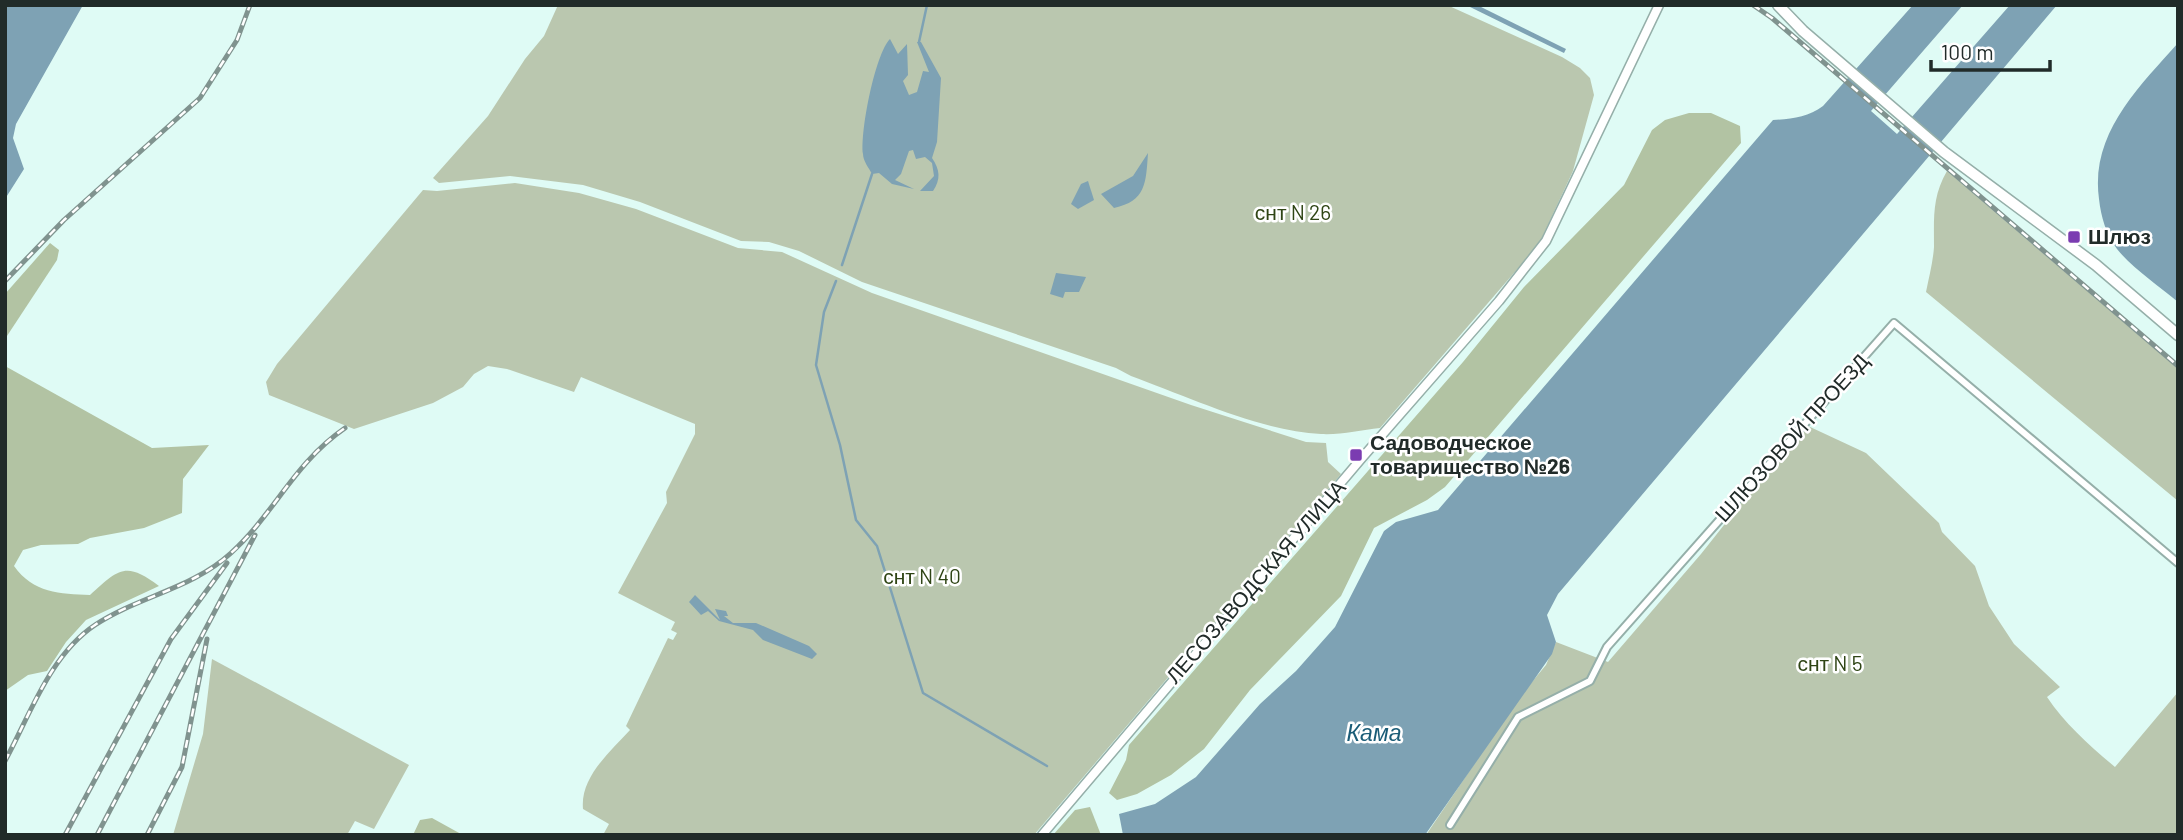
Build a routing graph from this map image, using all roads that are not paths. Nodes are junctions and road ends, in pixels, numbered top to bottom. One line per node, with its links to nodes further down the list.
1 (1659, 5): 6 (street, ЛЕСОЗАВОДСКАЯ УЛИЦА)
2 (1777, 5): 3 (main road)
3 (2178, 335)
4 (2178, 563): 5 (street, ШЛЮЗОВОЙ ПРОЕЗД)
5 (1450, 825)
6 (1042, 835)

